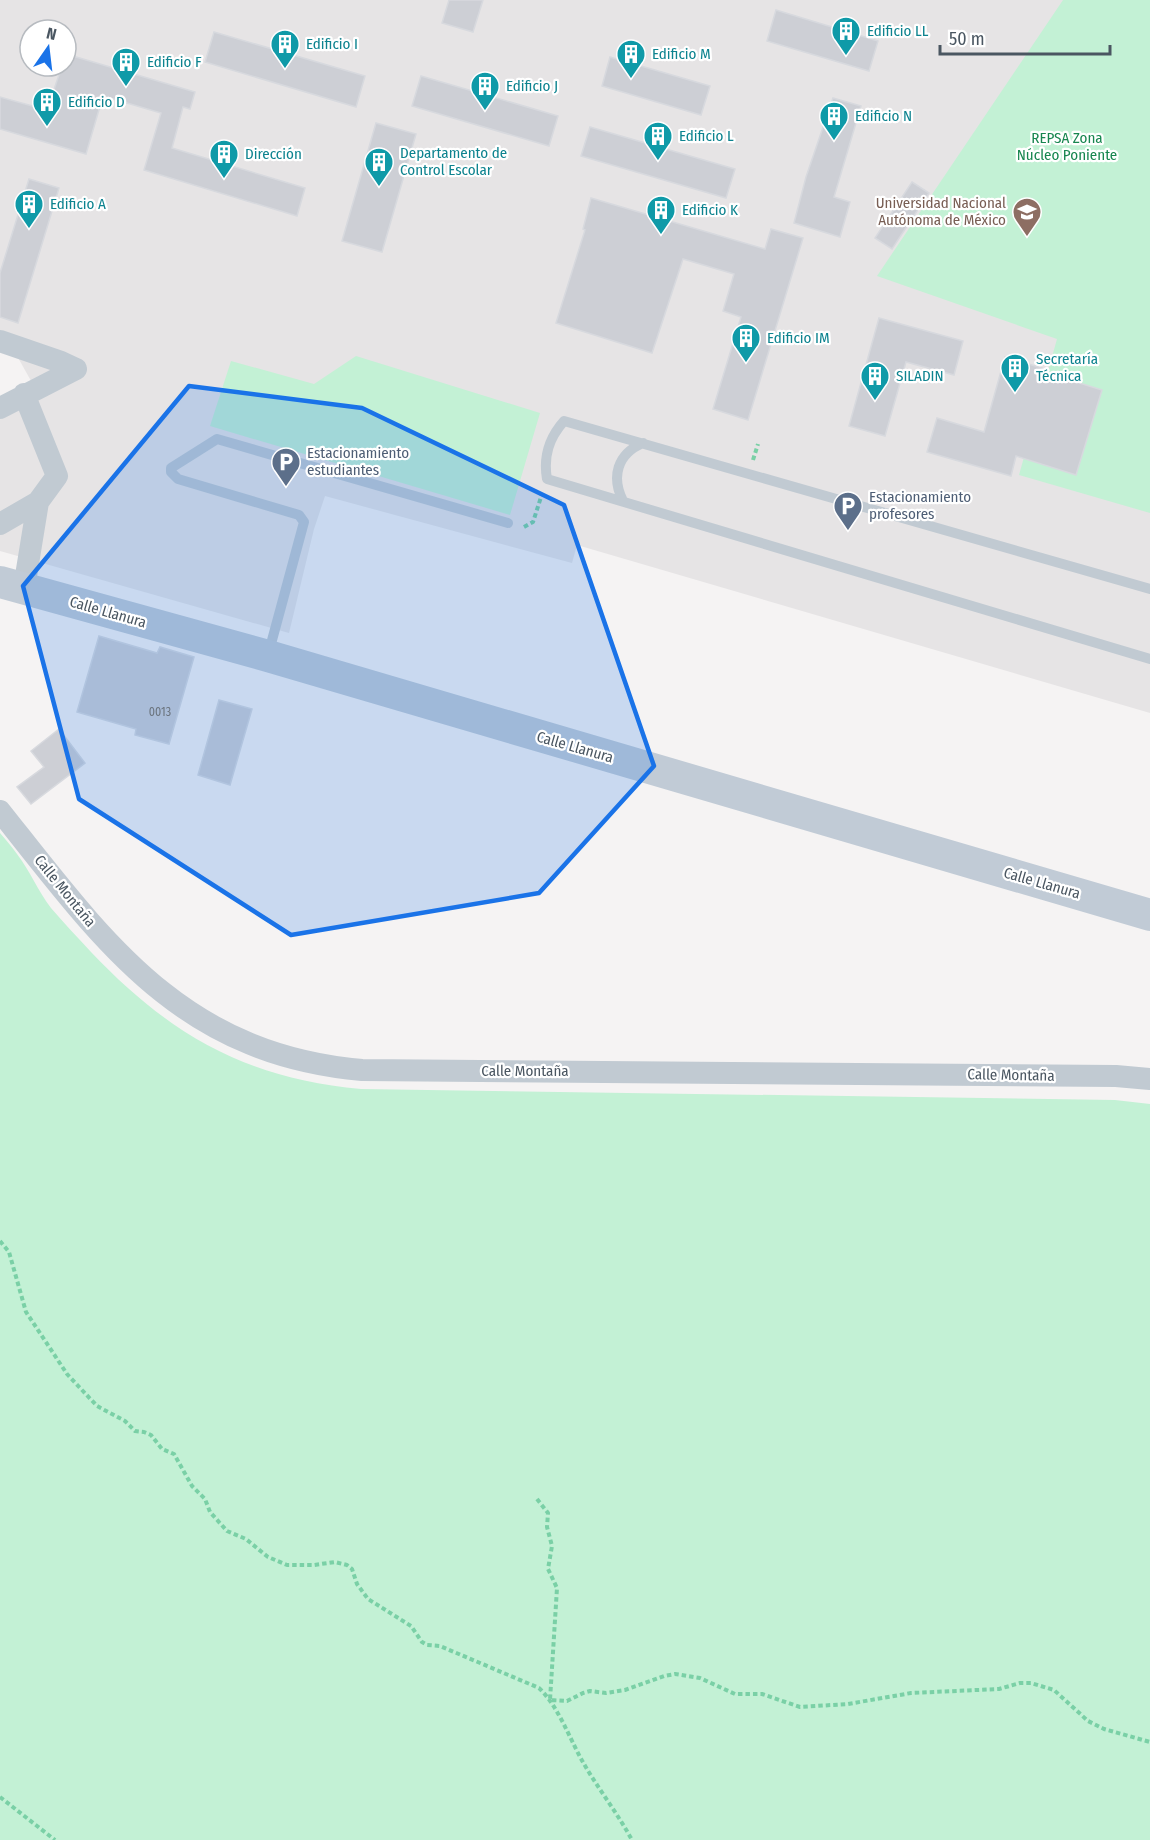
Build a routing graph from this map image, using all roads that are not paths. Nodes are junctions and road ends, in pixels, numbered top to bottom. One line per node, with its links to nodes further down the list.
1 (0, 341): 2 (street)
2 (24, 394): 3 (street); 6 (street)
3 (0, 408)
4 (643, 443): 5 (lane); 5 (lane); 10 (lane)
5 (623, 501): 12 (lane)
6 (38, 502): 8 (street); 9 (street)
7 (508, 523): 11 (lane)
8 (0, 524)
9 (12, 585): 11 (street, Calle Llanura)
10 (1150, 589)
11 (268, 656): 14 (street, Calle Llanura)
12 (1150, 659)
13 (0, 811): 15 (street, Calle Montaña)
14 (1150, 915)
15 (1150, 1079)

